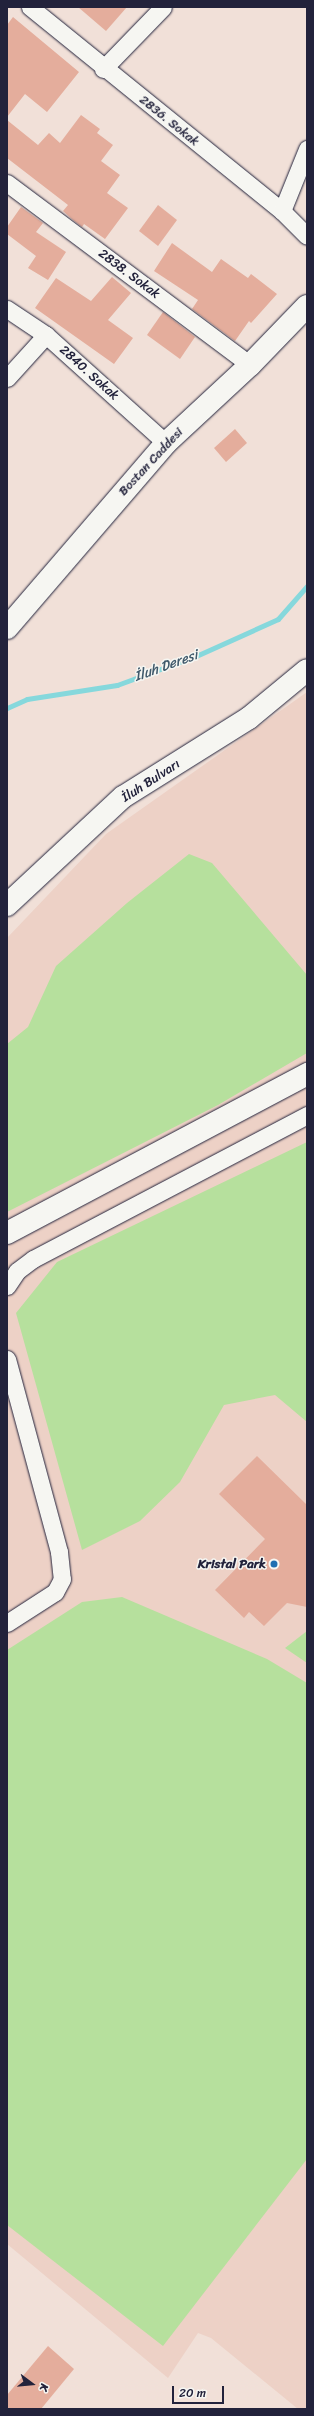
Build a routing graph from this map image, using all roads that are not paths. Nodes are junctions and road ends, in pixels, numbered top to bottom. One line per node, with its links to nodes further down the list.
1 (30, 7): 3 (street, 2836. Sokak)
2 (163, 7): 3 (street)
3 (104, 69): 6 (street, 2836. Sokak)
4 (307, 150): 6 (street)
5 (7, 184): 11 (street, 2838. Sokak)
6 (282, 211): 7 (street, 2836. Sokak)
7 (307, 236)
8 (307, 306): 11 (street, Bostan Caddesi)
9 (7, 309): 10 (street, 2840. Sokak)
10 (46, 335): 12 (street); 13 (street, 2840. Sokak)
11 (250, 365): 13 (street, Bostan Caddesi)
12 (7, 378)
13 (166, 443): 14 (street, Bostan Caddesi)
14 (7, 628)
15 (307, 670): 16 (street, İluh Bulvarı)
16 (7, 905)
17 (307, 1074): 19 (street)
18 (307, 1116): 20 (street)
19 (7, 1233)
20 (7, 1286)
21 (7, 1359): 22 (street)
22 (7, 1623)

